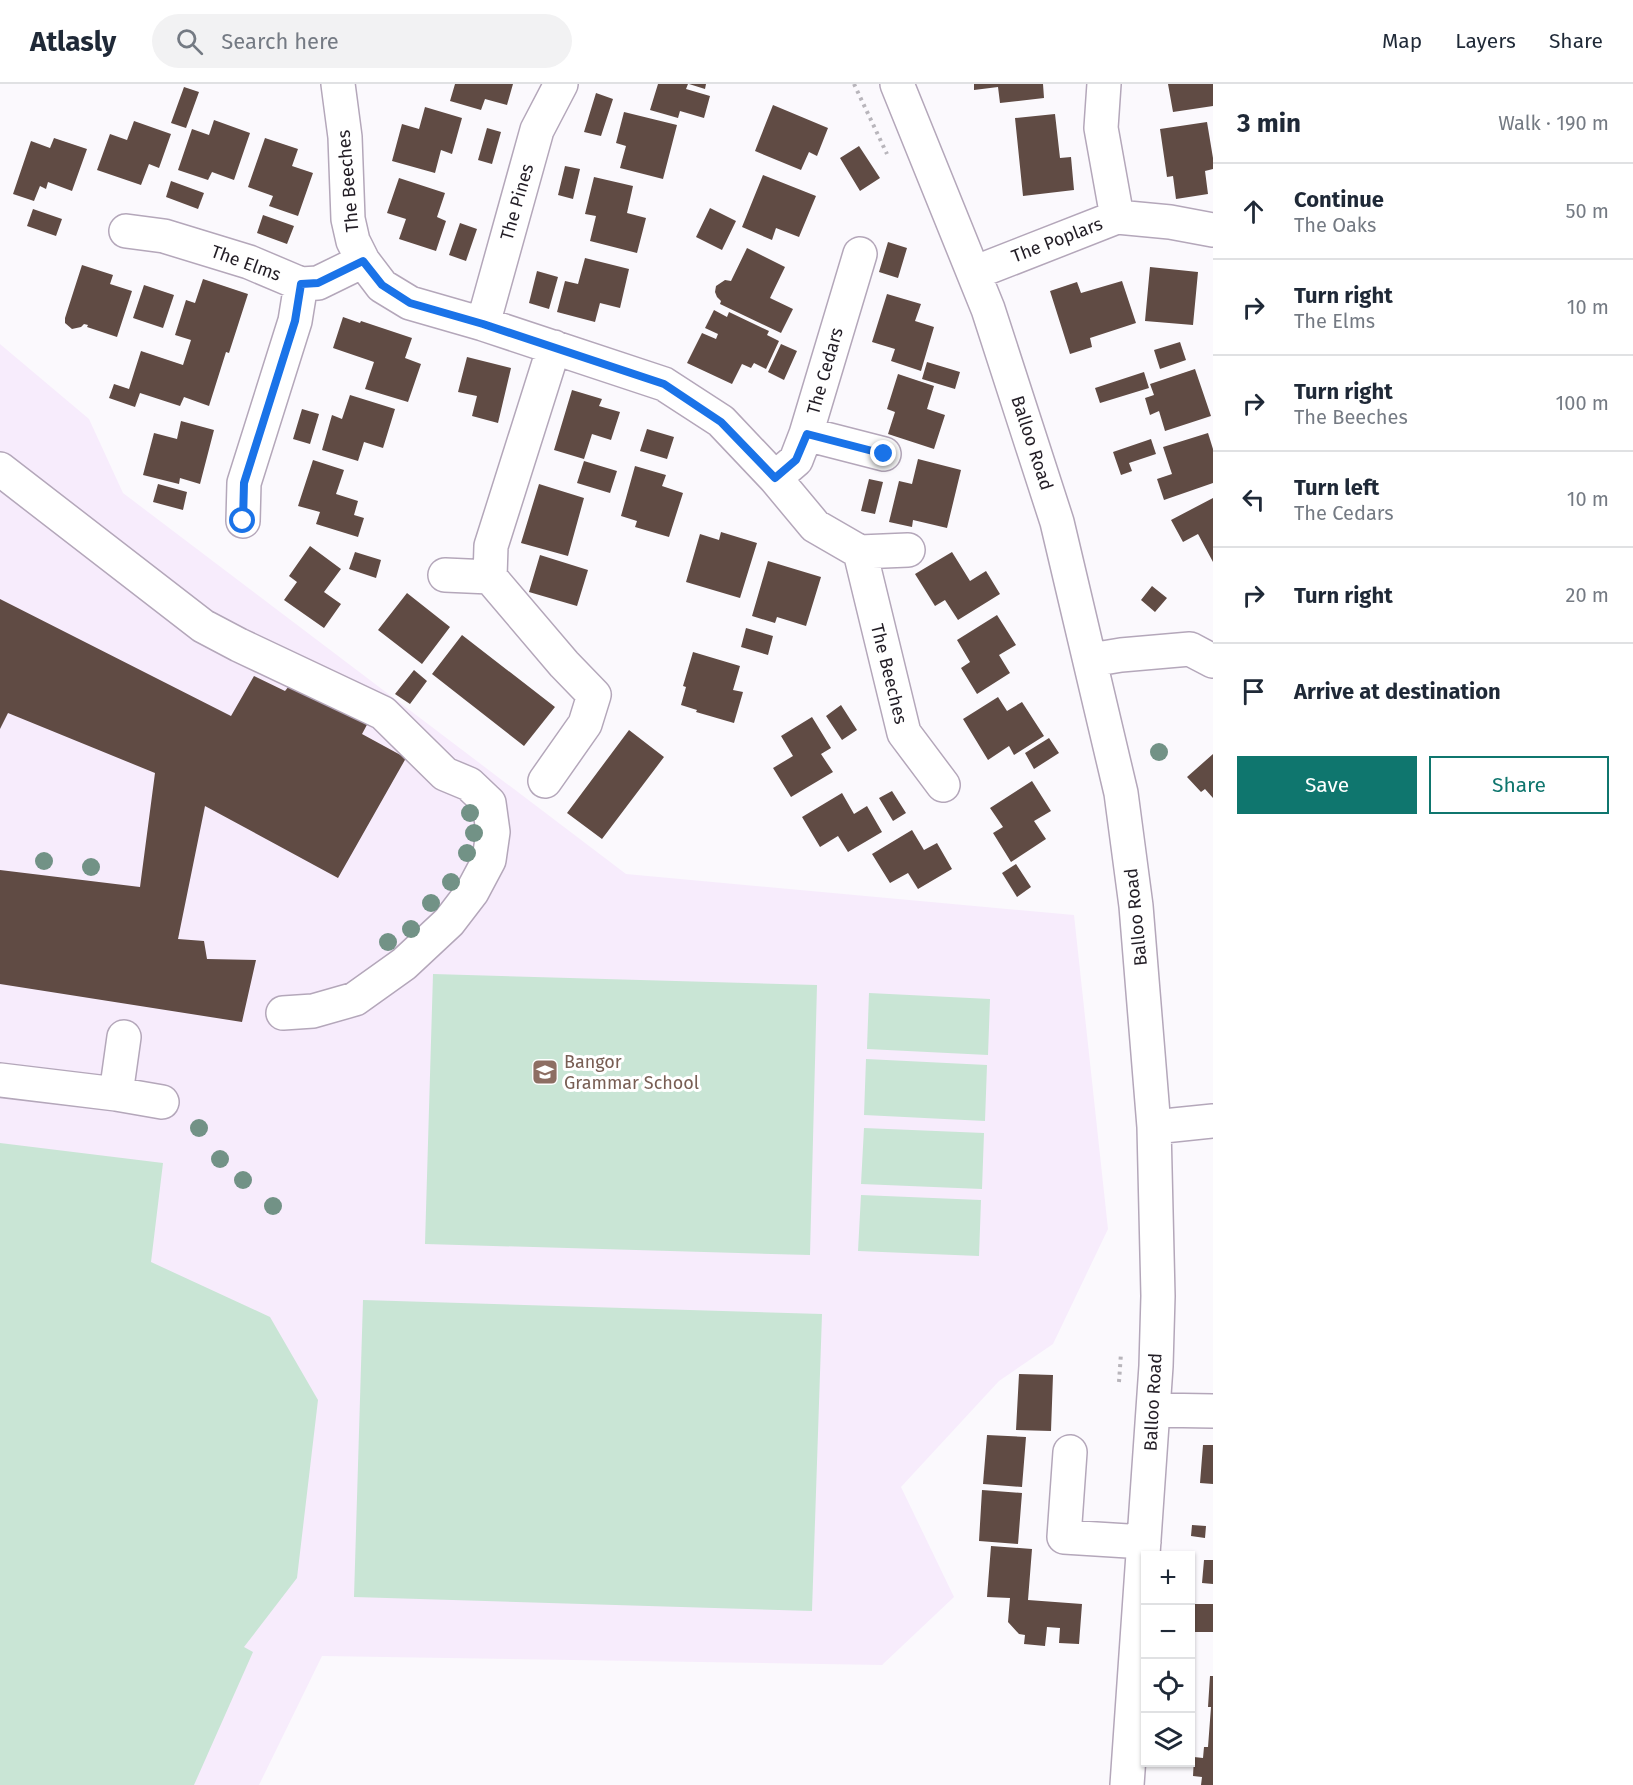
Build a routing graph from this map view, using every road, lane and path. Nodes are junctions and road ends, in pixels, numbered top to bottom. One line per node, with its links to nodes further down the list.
1 (338, 84): 11 (street, The Beeches)
2 (561, 84): 14 (street, The Pines)
3 (854, 84): 6 (path)
4 (897, 84): 12 (street, Balloo Road)
5 (1104, 84): 7 (street)
6 (891, 163)
7 (1117, 217): 8 (street, The Poplars); 12 (street, The Poplars)
8 (1213, 230)
9 (126, 231): 13 (street, The Elms)
10 (860, 254): 16 (street, The Cedars)
11 (363, 261): 13 (street, The Elms); 14 (street, The Beeches)
12 (974, 273): 25 (street, Balloo Road)
13 (301, 284): 20 (street)
14 (483, 324): 15 (street, The Beeches)
15 (554, 347): 19 (street, The Beeches); 24 (street)
16 (807, 434): 17 (street); 19 (street, The Cedars)
17 (884, 454)
18 (0, 470): 29 (street)
19 (775, 478): 22 (street, The Beeches)
20 (243, 521)
21 (908, 550): 22 (street)
22 (860, 552): 28 (street, The Beeches)
23 (445, 575): 24 (street)
24 (490, 577): 27 (street)
25 (1090, 660): 26 (street); 35 (street, Balloo Road)
26 (1213, 661)
27 (545, 781)
28 (943, 784)
29 (283, 1013)
30 (124, 1037): 32 (street)
31 (0, 1080): 32 (street)
32 (116, 1094): 33 (street)
33 (162, 1102)
34 (1213, 1121): 35 (street)
35 (1154, 1127): 38 (street, Balloo Road)
36 (1121, 1349): 37 (path)
37 (1119, 1384)
38 (1153, 1410): 39 (street); 41 (street, Balloo Road)
39 (1213, 1411)
40 (1070, 1452): 41 (street)
41 (1144, 1542): 42 (street, Balloo Road)
42 (1126, 1785)

